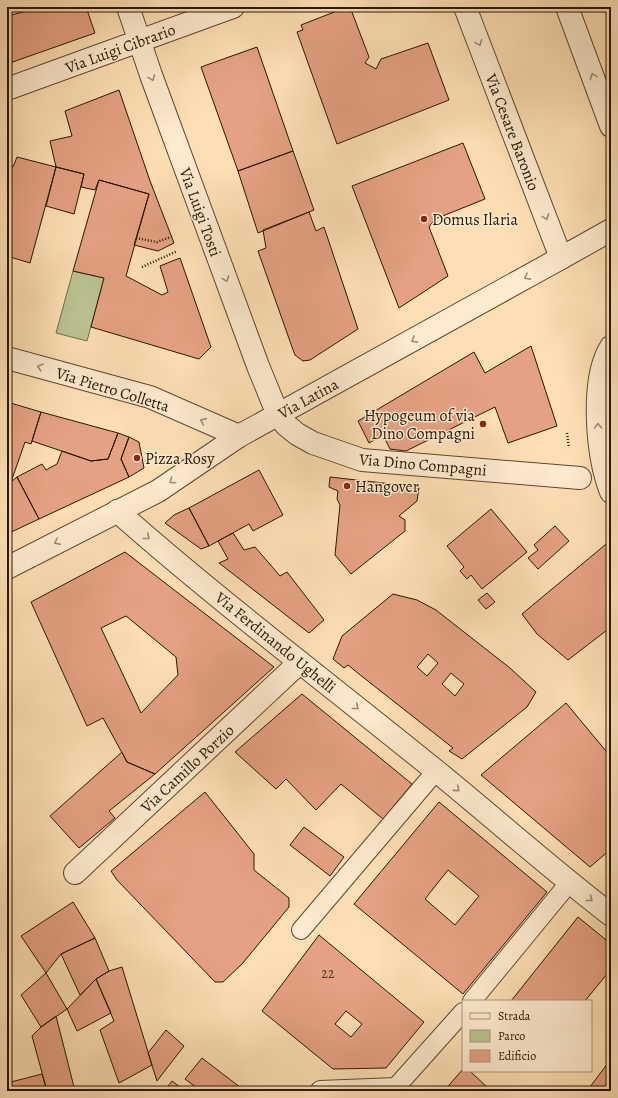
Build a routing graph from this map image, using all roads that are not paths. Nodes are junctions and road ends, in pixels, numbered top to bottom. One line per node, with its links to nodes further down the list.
1 (128, 7): 5 (street, Via Luigi Tosti)
2 (233, 7): 5 (street, Via Luigi Cibrario)
3 (465, 7): 9 (street, Via Cesare Baronio, one-way to 9)
4 (567, 7): 7 (street, one-way to 4)
5 (140, 41): 6 (street, Via Luigi Cibrario); 12 (street, Via Luigi Tosti, one-way to 12)
6 (7, 89)
7 (611, 126)
8 (611, 230): 9 (street, Via Latina)
9 (562, 258): 12 (street, Via Latina, one-way to 12)
10 (611, 347): 15 (street, one-way to 10)
11 (7, 358): 13 (street, Via Pietro Colletta, one-way to 11)
12 (278, 415): 13 (street, Via Latina); 14 (street, Via Dino Compagni)
13 (239, 436): 16 (street, Via Latina, one-way to 16)
14 (580, 478)
15 (611, 492)
16 (117, 511): 17 (street, Via Latina, one-way to 17); 18 (street, Via Ferdinando Ughelli, one-way to 18)
17 (7, 568)
18 (300, 662): 19 (street, Via Ferdinando Ughelli, one-way to 19); 20 (street, Via Camillo Porzio)
19 (436, 771): 21 (street, Via Ferdinando Ughelli, one-way to 21); 23 (lane)
20 (75, 873)
21 (569, 883): 22 (street, Via Ferdinando Ughelli, one-way to 22); 24 (lane)
22 (611, 915)
23 (301, 930)
24 (473, 1000)
25 (462, 1013): 26 (lane)
26 (320, 1090)

